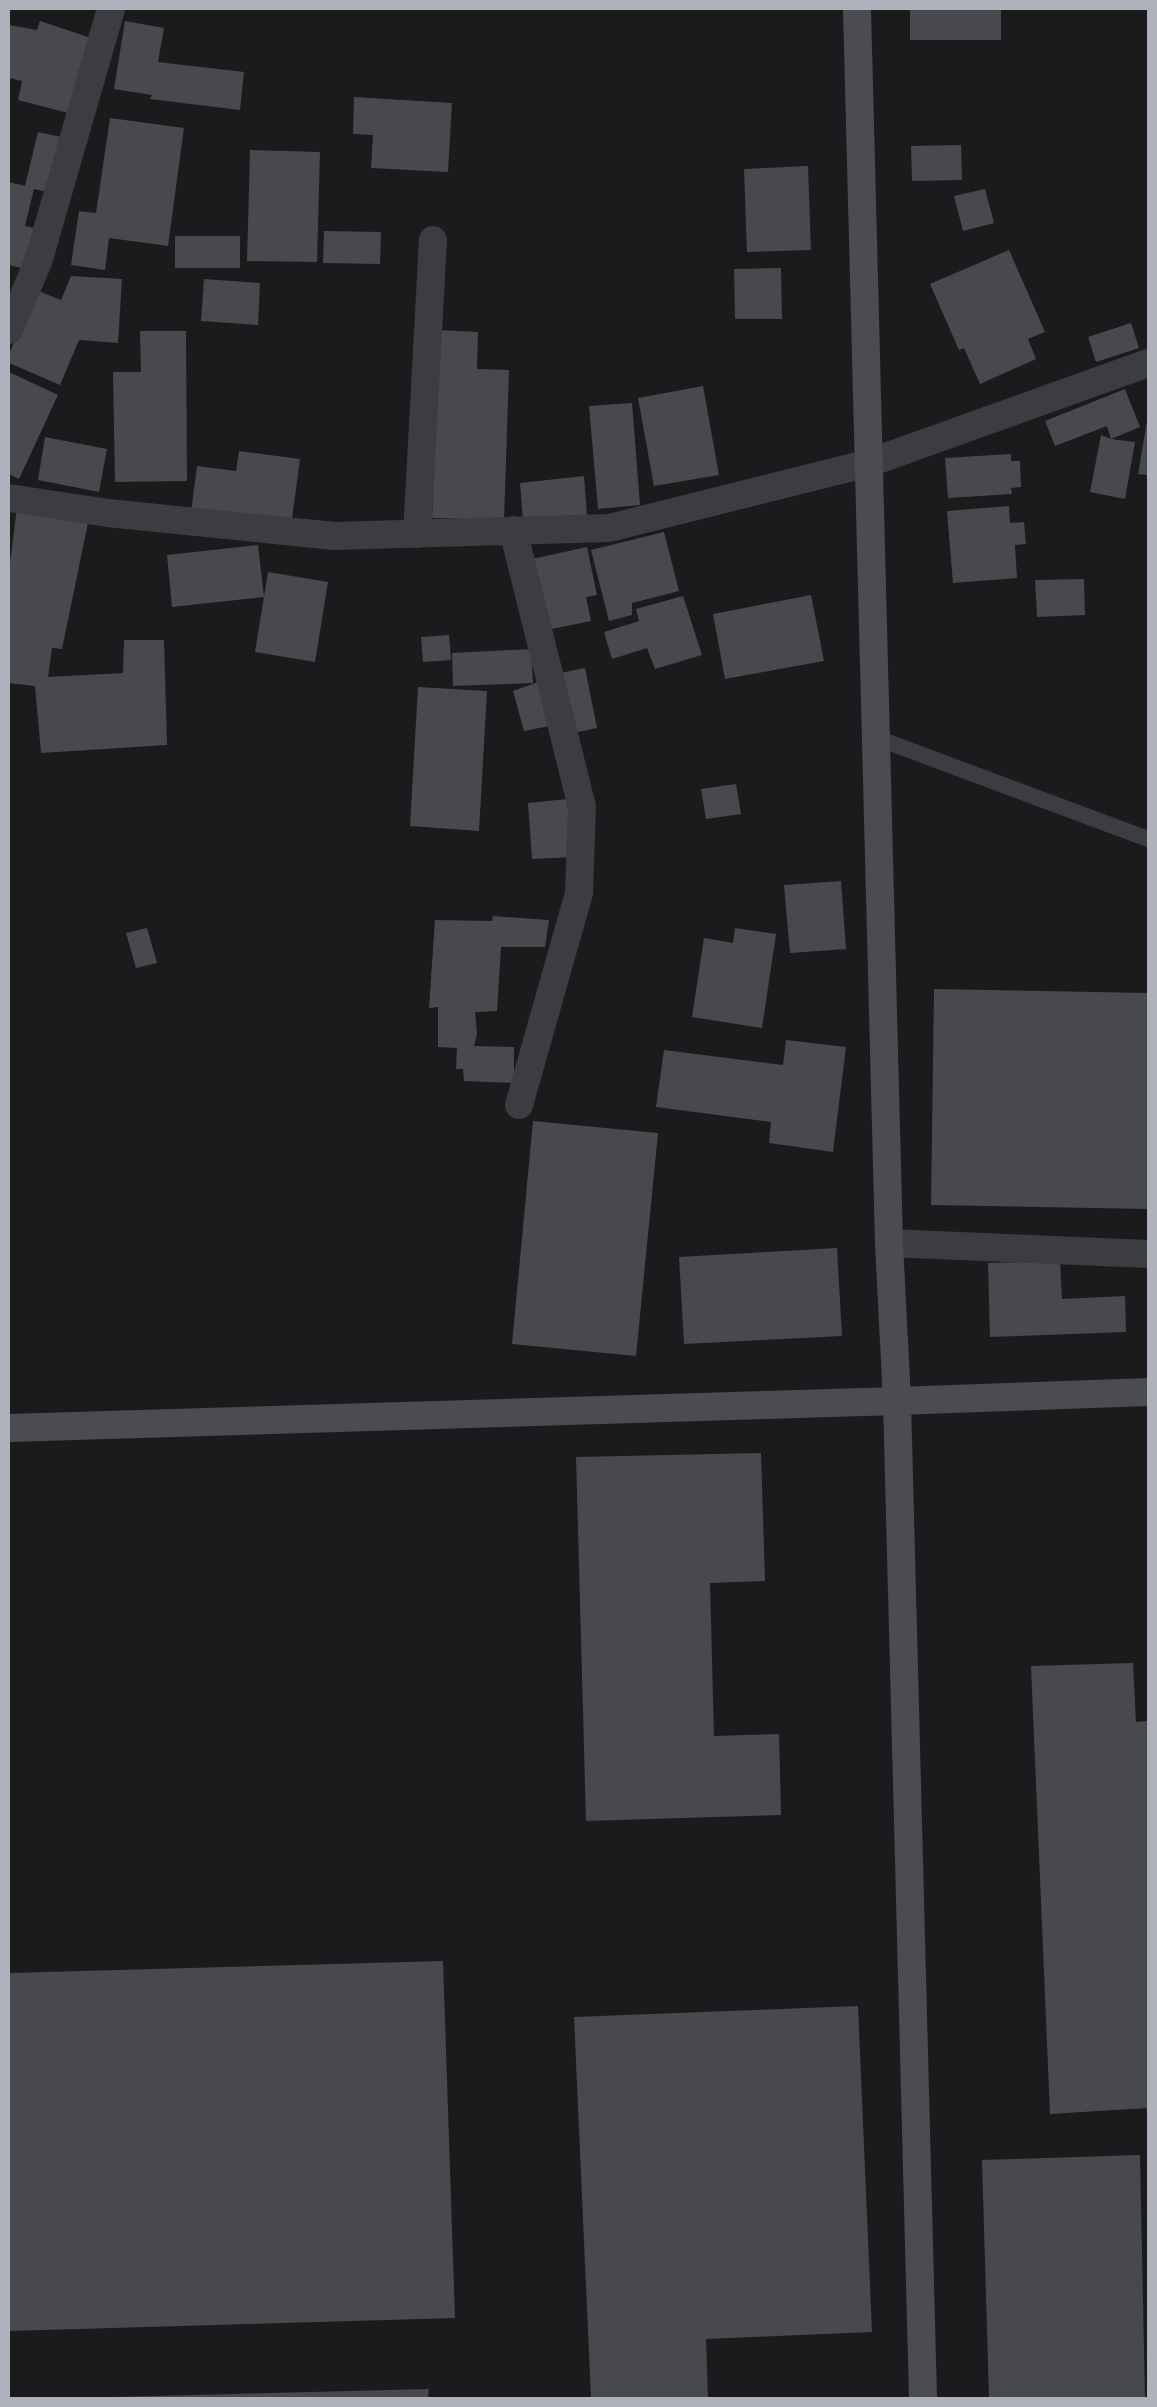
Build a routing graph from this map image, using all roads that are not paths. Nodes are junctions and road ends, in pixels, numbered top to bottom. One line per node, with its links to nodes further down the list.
1 (111, 9): 4 (street)
2 (857, 9): 6 (street)
3 (433, 240): 9 (street)
4 (9, 330)
5 (1148, 363): 6 (street)
6 (869, 464): 8 (street); 10 (street)
7 (9, 498): 9 (street)
8 (513, 530): 9 (street); 12 (street)
9 (418, 534)
10 (877, 738): 11 (lane); 13 (street)
11 (1148, 838)
12 (519, 1105)
13 (889, 1243): 14 (street); 16 (street)
14 (1148, 1254)
15 (1148, 1392): 16 (street)
16 (897, 1401): 17 (street); 18 (street)
17 (9, 1428)
18 (923, 2398)

